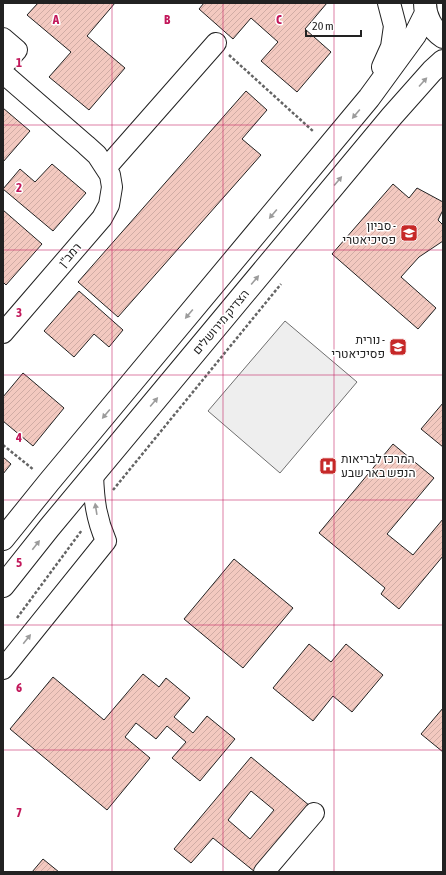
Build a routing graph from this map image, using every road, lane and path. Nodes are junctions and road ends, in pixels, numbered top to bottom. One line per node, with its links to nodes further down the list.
1 (389, 3): 9 (main road)
2 (424, 6): 3 (main road); 9 (main road)
3 (443, 37)
4 (3, 38): 7 (street)
5 (216, 43): 10 (path); 11 (street)
6 (443, 61): 15 (main road, הצדיק מירושלים, one-way to 6)
7 (3, 66)
8 (3, 73): 11 (street, רמב"ן)
9 (370, 98): 10 (main road, one-way to 10)
10 (329, 146): 16 (main road, one-way to 16)
11 (106, 168): 13 (street, רמב"ן)
12 (282, 282): 17 (path)
13 (3, 333)
14 (3, 445): 16 (path)
15 (93, 475): 17 (street, one-way to 15); 19 (main road, הצדיק מירושלים, one-way to 15)
16 (49, 482): 18 (main road)
17 (96, 511): 20 (path); 21 (street, one-way to 17)
18 (3, 539)
19 (3, 586)
20 (17, 618)
21 (3, 669)
22 (314, 813): 23 (street)
23 (264, 872)

